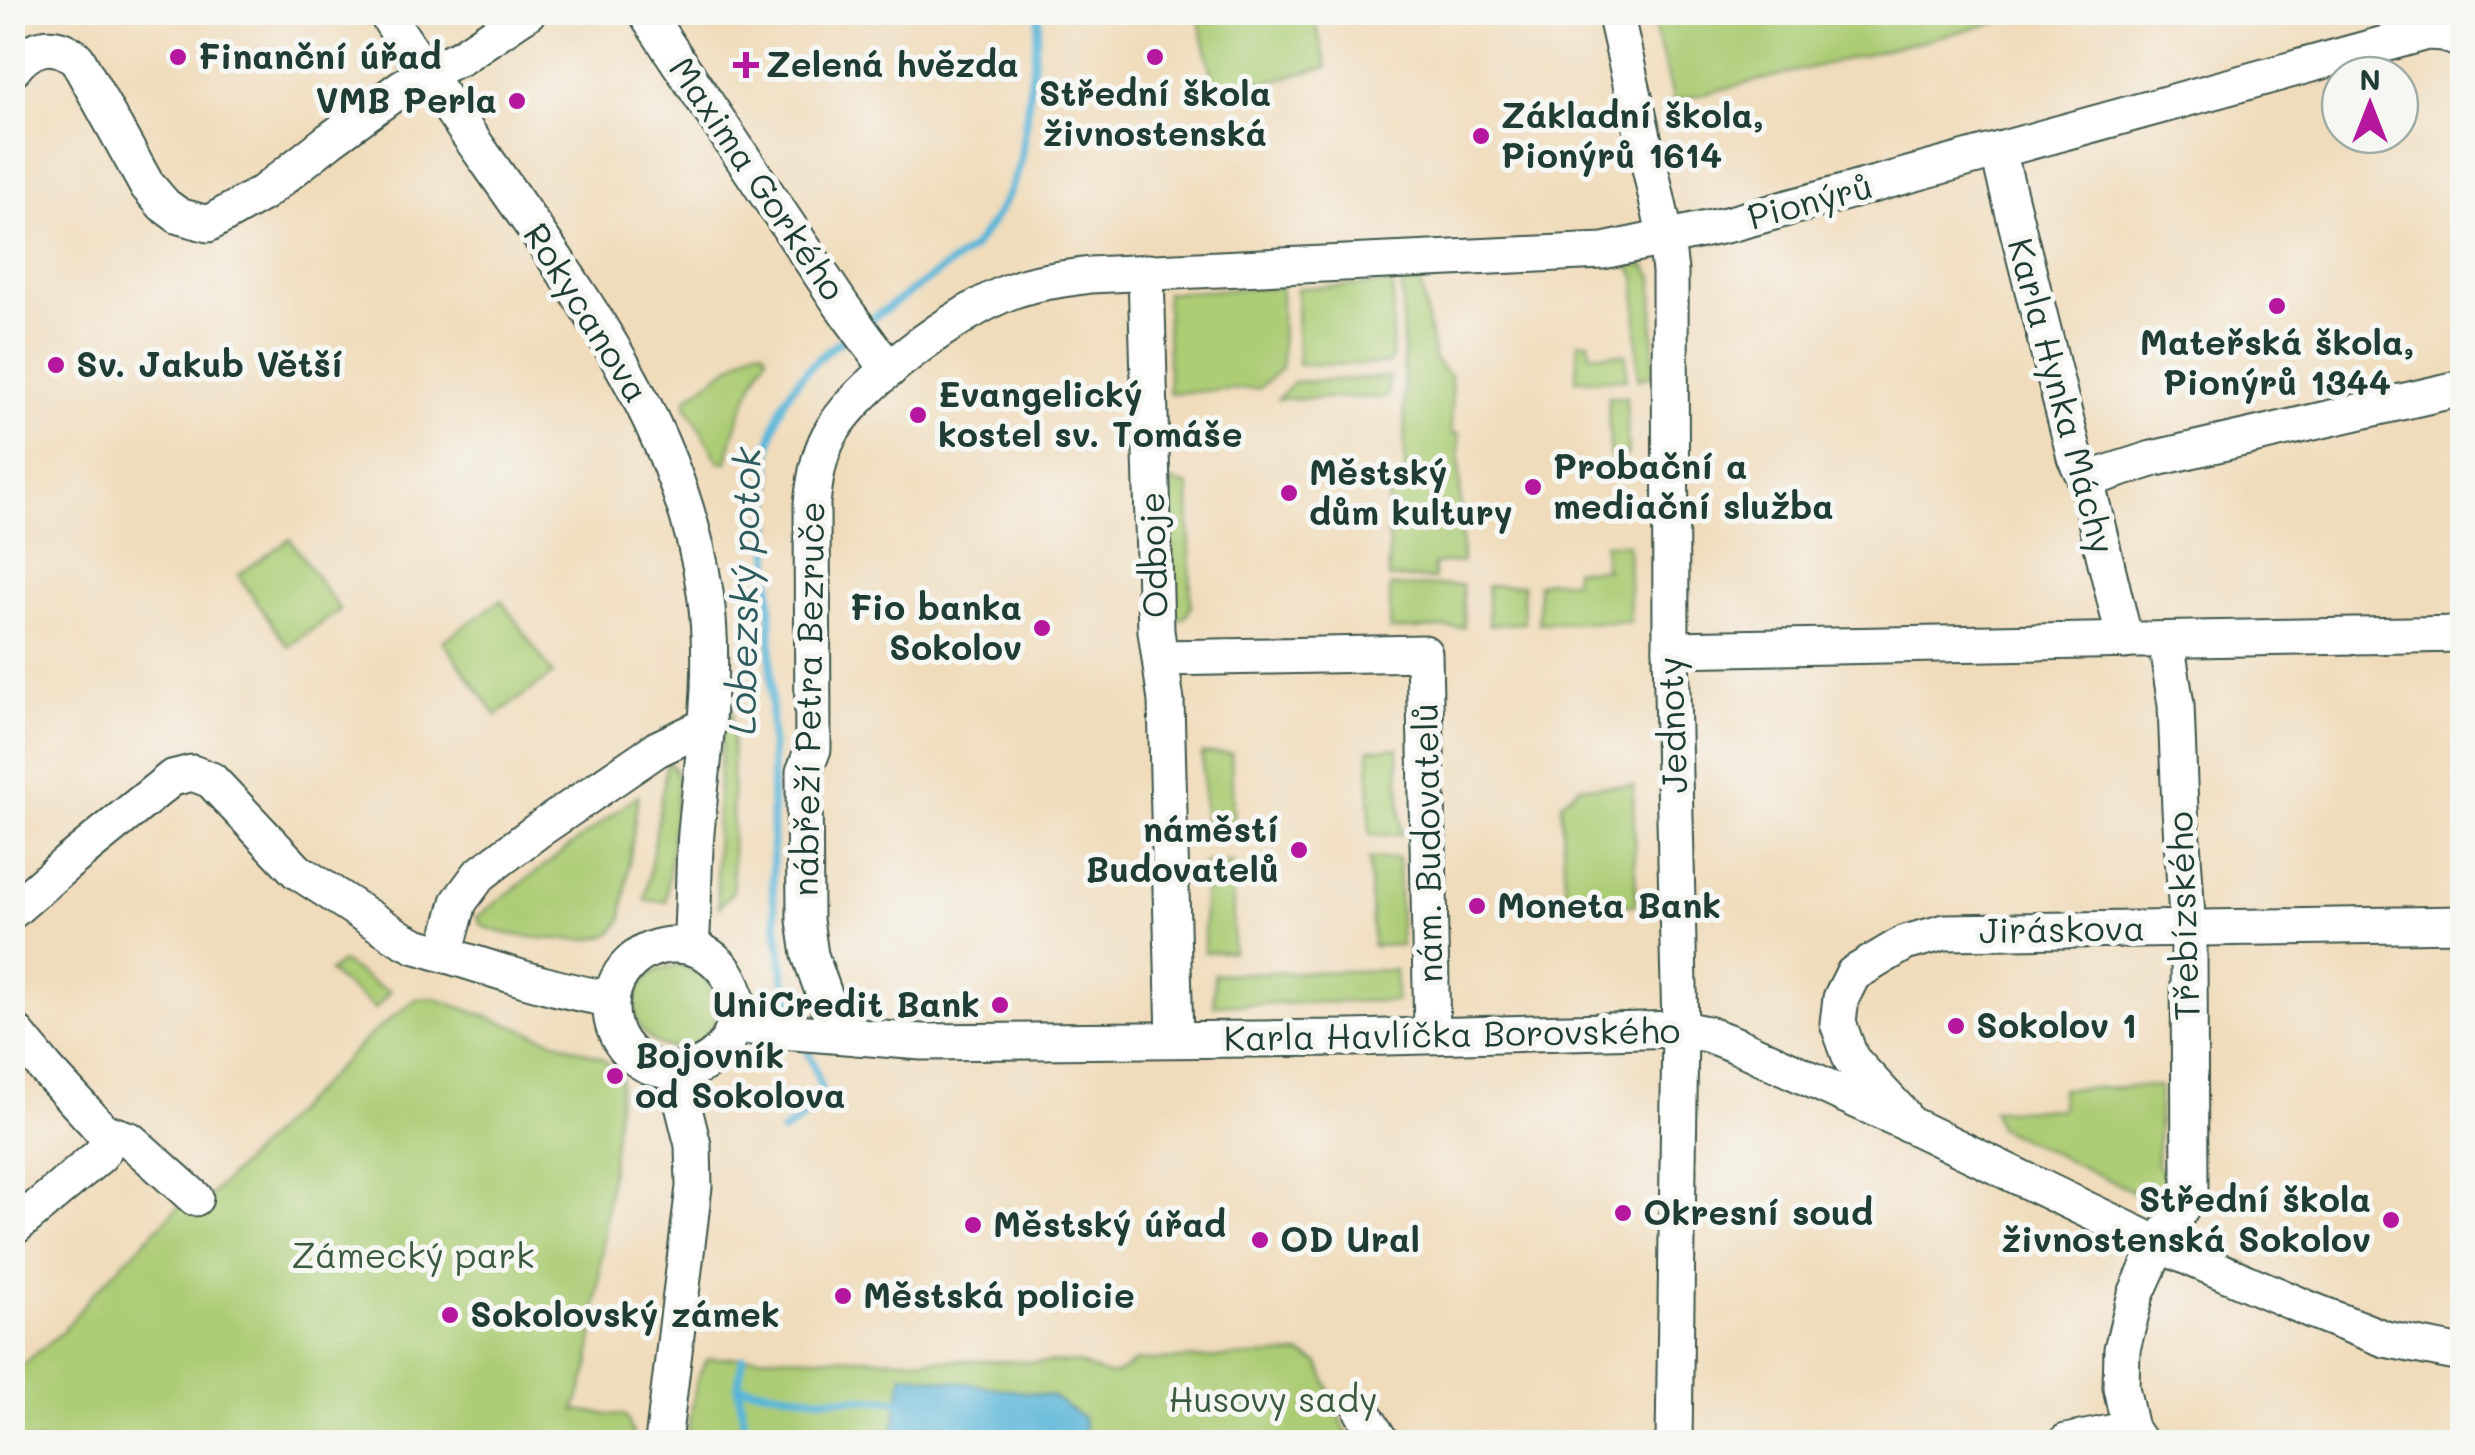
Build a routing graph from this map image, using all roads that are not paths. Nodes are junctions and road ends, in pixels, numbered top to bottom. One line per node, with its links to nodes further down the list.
1 (385, 12): 7 (street, Rokycanova)
2 (528, 12): 7 (street)
3 (645, 12): 11 (street, Maxima Gorkého)
4 (1615, 12): 9 (street, Jednoty)
5 (2460, 40): 8 (street, Pionýrů)
6 (12, 70): 7 (street)
7 (426, 73): 19 (street, Rokycanova)
8 (1998, 150): 9 (street, Pionýrů); 13 (street, Karla Hynka Máchy)
9 (1666, 239): 10 (street, Pionýrů); 17 (street, Jednoty)
10 (1146, 272): 11 (street, nábřeží Petra Bezruče); 18 (street, Odboje)
11 (879, 358): 30 (street, nábřeží Petra Bezruče)
12 (2462, 388): 13 (street)
13 (2086, 480): 16 (street, Karla Hynka Máchy)
14 (2462, 634): 15 (street)
15 (2166, 640): 16 (street); 22 (street, Třebízského)
16 (2125, 641): 17 (street)
17 (1671, 649): 28 (street, Jednoty)
18 (1161, 658): 29 (street, nám. Budovatelů); 31 (street)
19 (708, 725): 23 (street, Rokycanova); 24 (street)
20 (12, 911): 24 (street)
21 (2462, 924): 22 (street, Jiráskova)
22 (2187, 927): 33 (street, Jiráskova); 37 (street, Třebízského)
23 (691, 947): 25 (street); 26 (street)
24 (445, 954): 25 (street)
25 (611, 999): 32 (street)
26 (736, 1024): 30 (street, Karla Havlíčka Borovského); 32 (street)
27 (12, 1028): 34 (street)
28 (1680, 1029): 29 (street, Karla Havlíčka Borovského); 33 (street, Karla Havlíčka Borovského); 43 (street, Jednoty)
29 (1432, 1034): 31 (street, Karla Havlíčka Borovského)
30 (858, 1037): 31 (street, Karla Havlíčka Borovského)
31 (1175, 1038)
32 (676, 1072): 41 (street)
33 (1913, 1126): 37 (street, Karla Havlíčka Borovského)
34 (104, 1131): 35 (street); 36 (street)
35 (195, 1198)
36 (12, 1229)
37 (2160, 1244): 38 (street, Karla Havlíčka Borovského); 40 (street, Třebízského)
38 (2462, 1354)
39 (1362, 1411): 42 (street)
40 (2135, 1436): 44 (street)
41 (663, 1442)
42 (1380, 1442)
43 (1674, 1442)
44 (2066, 1442)

